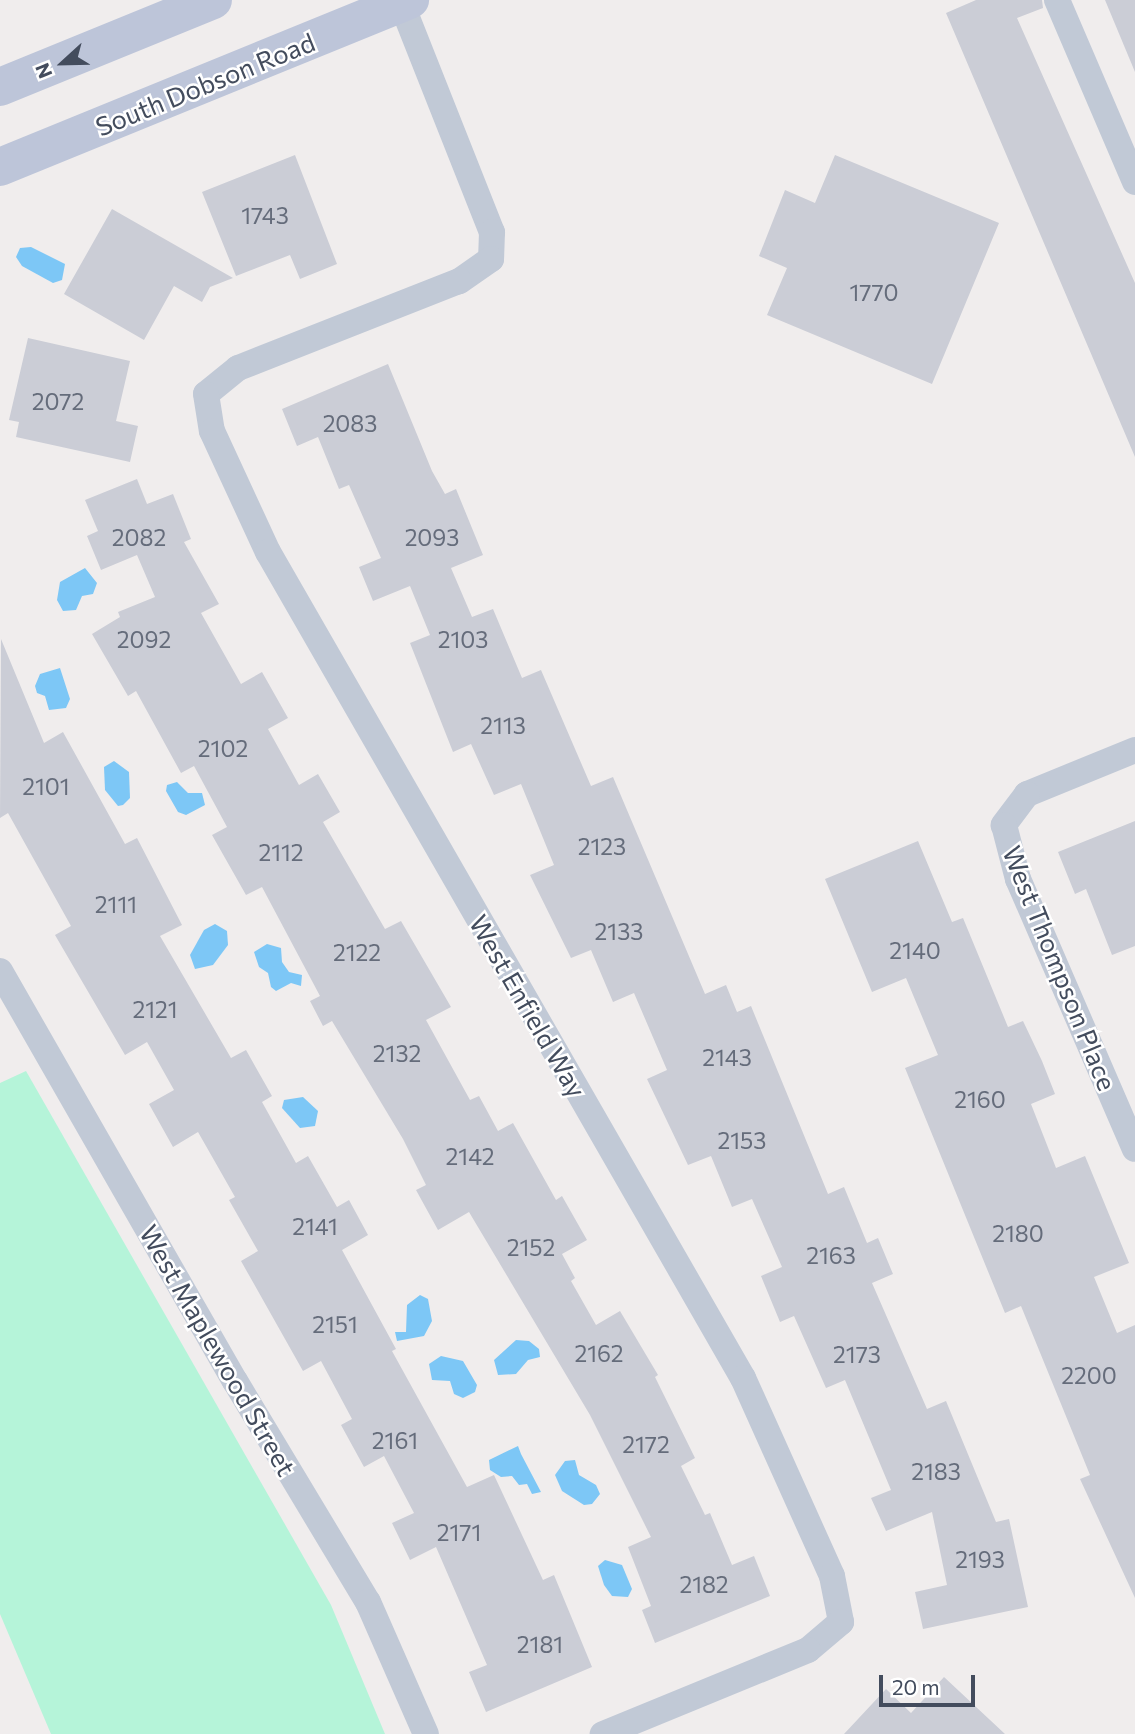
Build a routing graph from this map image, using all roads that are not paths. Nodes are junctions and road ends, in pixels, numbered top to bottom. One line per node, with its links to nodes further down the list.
1 (213, 0): 4 (main road)
2 (1057, 0): 6 (street)
3 (404, 1): 5 (main road, South Dobson Road); 11 (street, West Enfield Way)
4 (0, 88)
5 (0, 167)
6 (1135, 182)
7 (1135, 750): 9 (street, West Thompson Place)
8 (0, 971): 10 (street, West Maplewood Street)
9 (1135, 1149)
10 (426, 1734)
11 (603, 1734)

